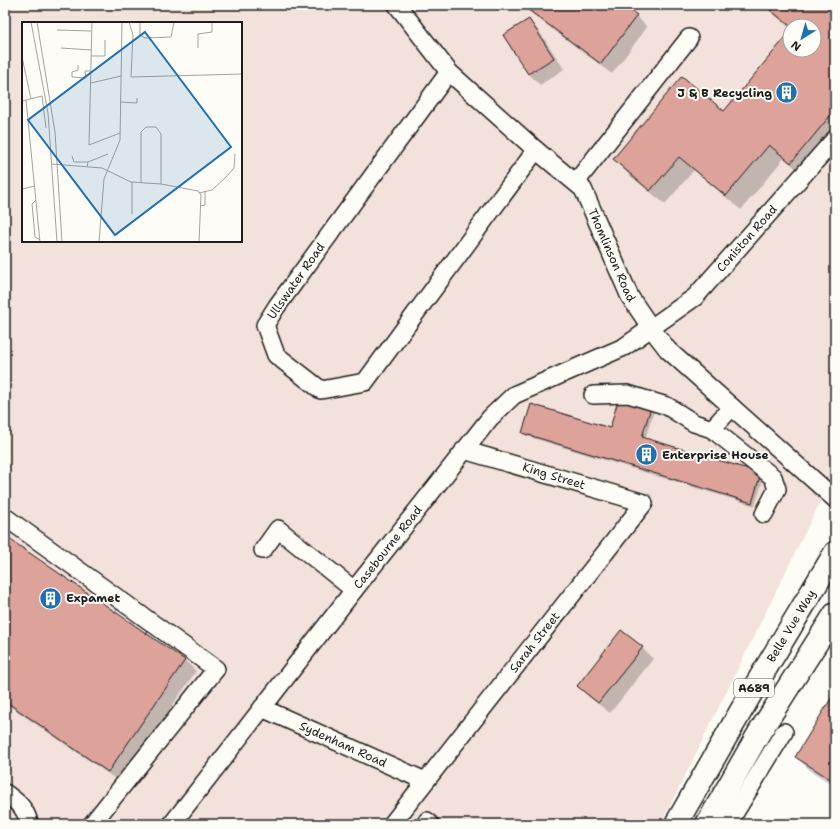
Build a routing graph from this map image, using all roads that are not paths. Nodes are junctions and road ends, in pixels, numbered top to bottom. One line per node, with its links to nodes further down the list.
1 (396, 5): 3 (street, Thomlinson Road)
2 (689, 38): 6 (street)
3 (449, 72): 5 (street, Thomlinson Road); 5 (street, Ullswater Road)
4 (835, 139): 7 (street, Coniston Road)
5 (536, 150): 6 (street, Thomlinson Road)
6 (576, 182): 7 (street, Thomlinson Road)
7 (651, 328): 9 (street, Thomlinson Road); 11 (street, Casebourne Road)
8 (594, 395): 10 (street)
9 (732, 407): 10 (street); 12 (street, Thomlinson Road)
10 (712, 429): 14 (street)
11 (464, 450): 13 (street, King Street); 18 (street, Casebourne Road)
12 (835, 499)
13 (644, 503): 22 (street, Sarah Street)
14 (764, 514)
15 (5, 517): 25 (street)
16 (263, 550): 18 (street)
17 (835, 553): 30 (highway, Belle Vue Way / A689)
18 (354, 590): 20 (street, Casebourne Road)
19 (835, 614): 31 (highway, A689)
20 (262, 708): 22 (street, Sydenham Road); 26 (street, Casebourne Road)
21 (784, 732): 32 (street)
22 (425, 781): 27 (street, Sarah Street)
23 (5, 793): 24 (street)
24 (29, 824)
25 (92, 824)
26 (172, 824)
27 (392, 824)
28 (426, 824): 29 (street)
29 (430, 824)
30 (676, 824)
31 (707, 824)
32 (728, 824)

